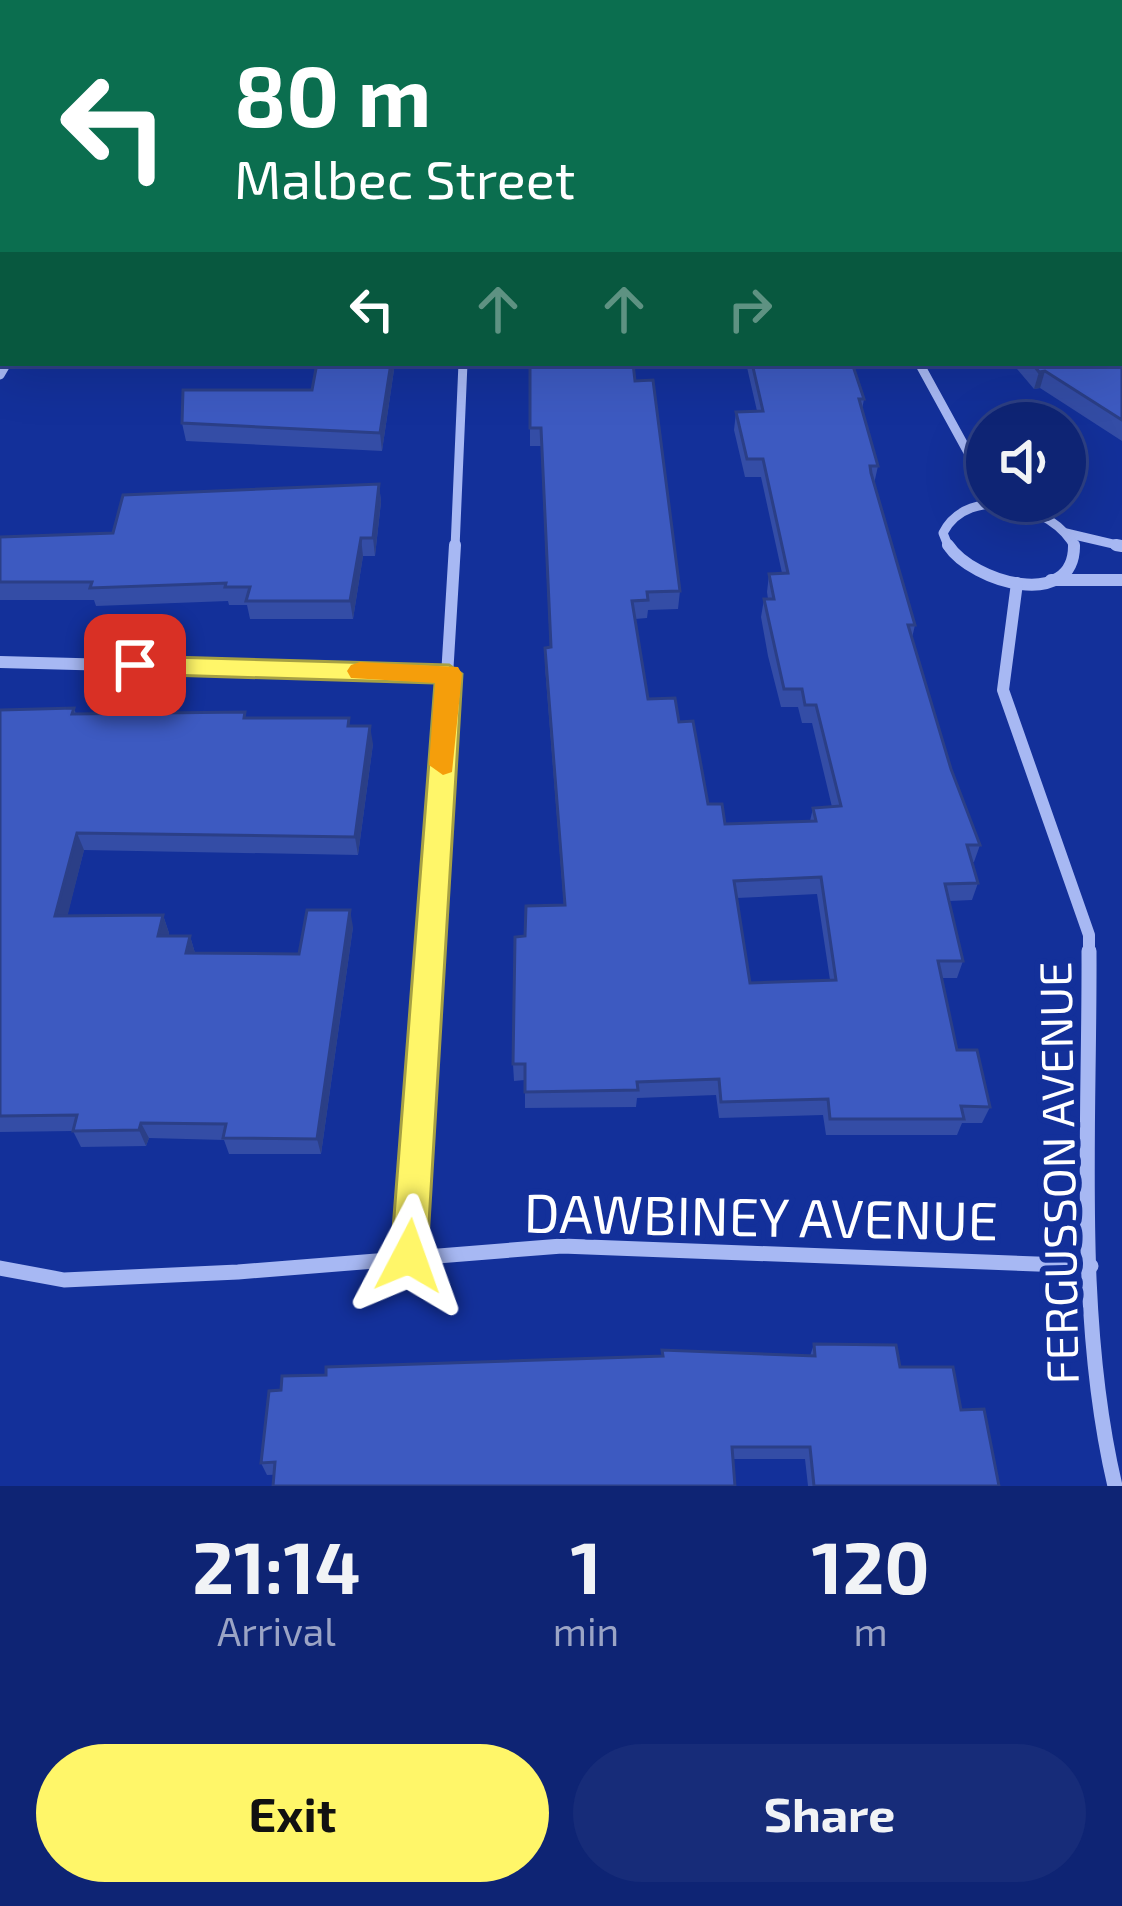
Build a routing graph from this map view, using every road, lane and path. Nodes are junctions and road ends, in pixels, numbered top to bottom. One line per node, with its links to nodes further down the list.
1 (463, 366): 12 (street)
2 (922, 366): 3 (street)
3 (966, 449)
4 (966, 509): 10 (street)
5 (1053, 522): 6 (street)
6 (1066, 533): 7 (street); 8 (street)
7 (1122, 546)
8 (1047, 580): 9 (street); 10 (street)
9 (1122, 580)
10 (1017, 583): 14 (street, FERGUSSON AVENUE)
11 (0, 662): 12 (street)
12 (449, 674): 13 (street)
13 (409, 1256): 14 (street, DAWBINEY AVENUE); 15 (street, DAWBINEY AVENUE)
14 (1091, 1265): 16 (street, FERGUSSON AVENUE)
15 (0, 1268)
16 (1115, 1486)

